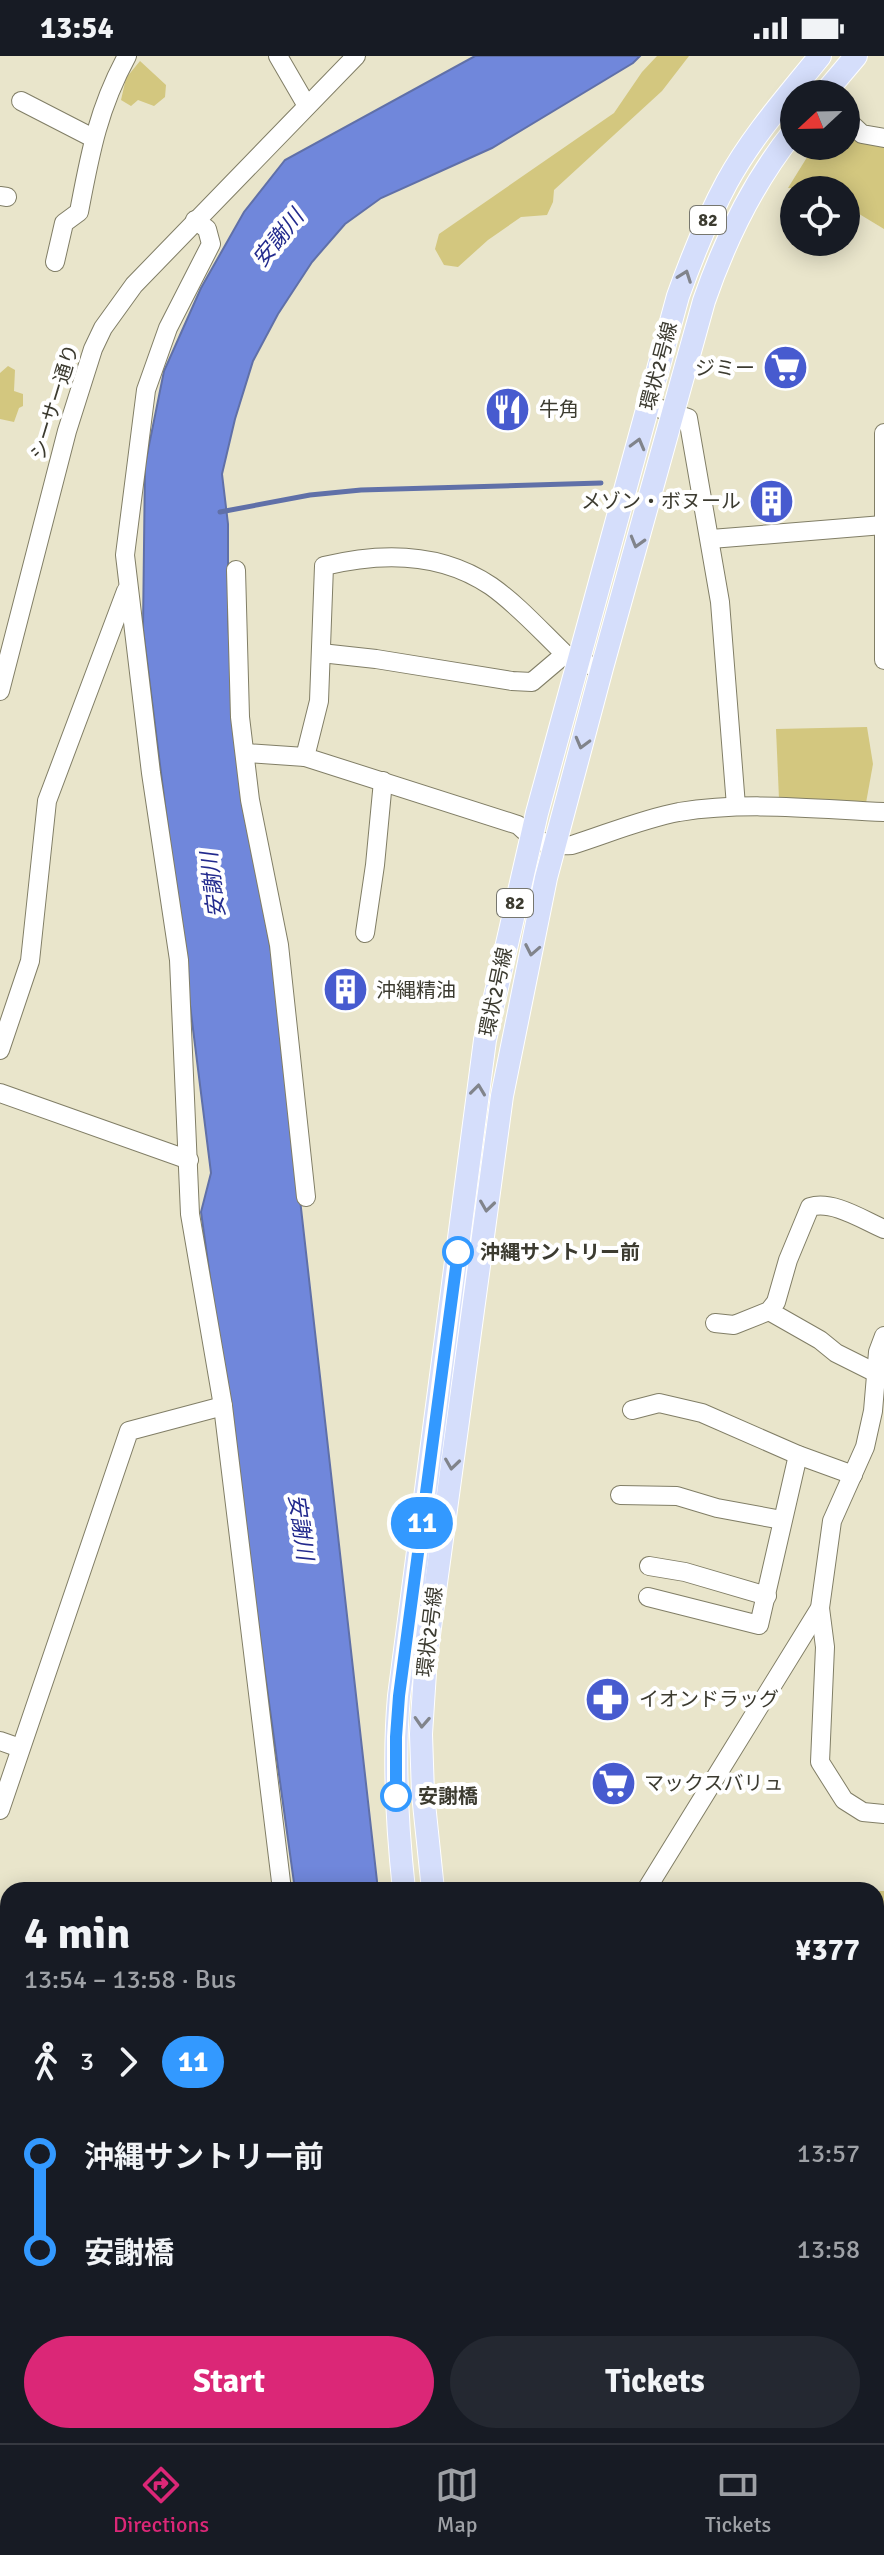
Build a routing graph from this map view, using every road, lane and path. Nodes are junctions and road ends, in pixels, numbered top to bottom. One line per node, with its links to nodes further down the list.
1 (127, 56): 10 (street)
2 (278, 56): 8 (street)
3 (356, 56): 8 (street, シーサー通り)
4 (820, 56): 15 (main road, 環状2号線 / 82, one-way to 4)
5 (856, 56): 6 (main road)
6 (836, 80)
7 (21, 101): 10 (street)
8 (307, 106): 13 (street, シーサー通り)
9 (860, 132): 11 (street)
10 (93, 138): 14 (street)
11 (884, 138)
12 (780, 151): 16 (main road, 環状2号線 / 82)
13 (195, 220): 21 (street); 26 (street, シーサー通り)
14 (55, 262)
15 (649, 405): 16 (street); 23 (main road, 環状2号線 / 82, one-way to 15)
16 (673, 413): 19 (street); 25 (main road, 環状2号線 / 82, one-way to 25)
17 (884, 433): 18 (street)
18 (883, 525): 19 (street); 24 (street)
19 (711, 539): 30 (street)
20 (236, 570): 27 (street)
21 (127, 588): 35 (street); 37 (street)
22 (321, 653): 23 (street); 23 (street); 28 (street)
23 (571, 658): 25 (street); 32 (main road, 環状2号線 / 82)
24 (884, 660)
25 (602, 668): 33 (main road, 環状2号線 / 82, one-way to 33)
26 (0, 691)
27 (246, 753): 28 (street); 38 (street)
28 (305, 757): 29 (street)
29 (383, 781): 32 (street); 34 (street)
30 (736, 806): 31 (street); 33 (street)
31 (884, 812)
32 (530, 838): 33 (street); 60 (main road, 環状2号線 / 82, one-way to 32)
33 (554, 847): 61 (main road, 環状2号線 / 82, one-way to 61)
34 (365, 933)
35 (0, 1050)
36 (0, 1093): 37 (street)
37 (189, 1160): 44 (street)
38 (306, 1197)
39 (884, 1229): 40 (street)
40 (769, 1311): 41 (street); 43 (street)
41 (715, 1323)
42 (884, 1336): 43 (street)
43 (876, 1373): 46 (street)
44 (223, 1406): 56 (street); 59 (street)
45 (632, 1410): 47 (street)
46 (878, 1411): 48 (street)
47 (798, 1455): 48 (street); 50 (street)
48 (853, 1475): 54 (street)
49 (620, 1495): 50 (street)
50 (782, 1520): 52 (street)
51 (649, 1566): 52 (street)
52 (767, 1596): 53 (street)
53 (648, 1597)
54 (820, 1608): 58 (street); 62 (street)
55 (0, 1741): 56 (street)
56 (20, 1748): 57 (street)
57 (0, 1810)
58 (884, 1814)
59 (281, 1882)
60 (403, 1882)
61 (432, 1882)
62 (651, 1882)

